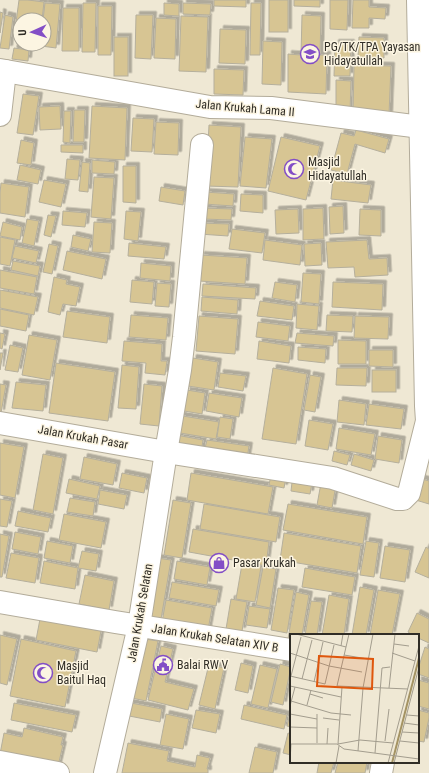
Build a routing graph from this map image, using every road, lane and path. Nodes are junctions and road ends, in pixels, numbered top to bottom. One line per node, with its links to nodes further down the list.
1 (418, 0): 4 (street)
2 (2, 70): 3 (street); 4 (street, Jalan Krukah Lama II)
3 (0, 115)
4 (425, 127): 6 (street)
5 (202, 145): 8 (street, Jalan Krukah Selatan)
6 (428, 421): 8 (street, Jalan Krukah Pasar)
7 (0, 423): 8 (street, Jalan Krukah Pasar)
8 (166, 452): 10 (street, Jalan Krukah Selatan)
9 (0, 602): 10 (street, Jalan Krukah Selatan XIV B)
10 (139, 626): 11 (street, Jalan Krukah Selatan XIV B); 15 (street, Jalan Krukah Selatan)
11 (290, 650)
12 (0, 762): 14 (street)
13 (383, 763): 16 (street)
14 (58, 773)
15 (105, 773)
16 (381, 773)

